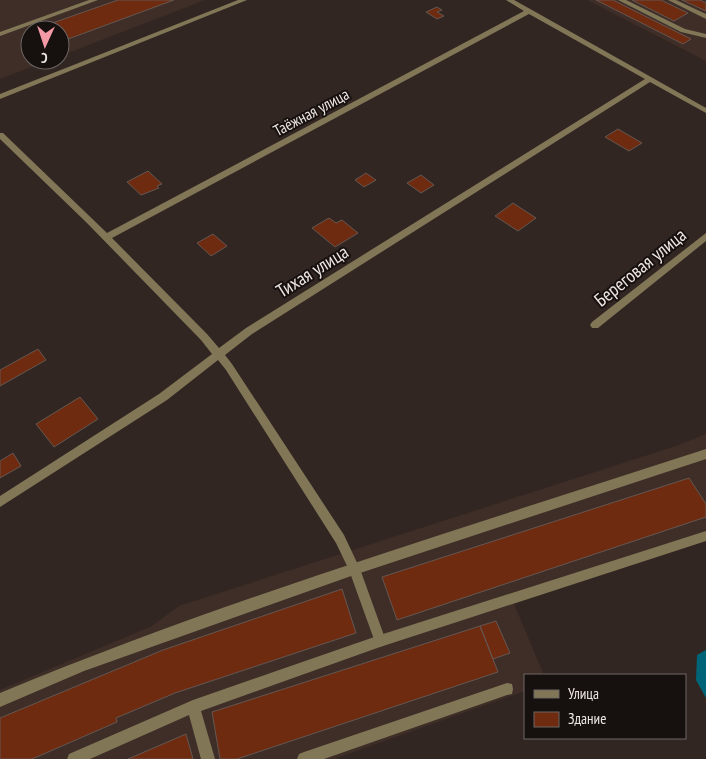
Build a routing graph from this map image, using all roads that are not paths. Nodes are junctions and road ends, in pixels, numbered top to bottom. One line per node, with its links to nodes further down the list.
1 (95, 0): 8 (street)
2 (244, 0): 11 (street)
3 (509, 0): 6 (street)
4 (621, 0): 9 (street)
5 (671, 0): 7 (street)
6 (530, 11): 10 (street); 15 (street, Таёжная улица)
7 (706, 17)
8 (0, 34)
9 (706, 36)
10 (650, 79): 12 (street); 17 (street, Тихая улица)
11 (0, 97)
12 (706, 110)
13 (0, 135): 15 (street)
14 (706, 236): 16 (street, Береговая улица)
15 (106, 237): 17 (street)
16 (595, 325)
17 (218, 354): 19 (street, Тихая улица); 21 (street)
18 (706, 454): 21 (street)
19 (0, 502)
20 (706, 536): 22 (street)
21 (354, 568): 22 (street); 24 (street)
22 (380, 641): 25 (street)
23 (507, 689): 28 (street)
24 (0, 700)
25 (194, 707): 26 (street); 27 (street)
26 (74, 759)
27 (208, 759)
28 (304, 759)

